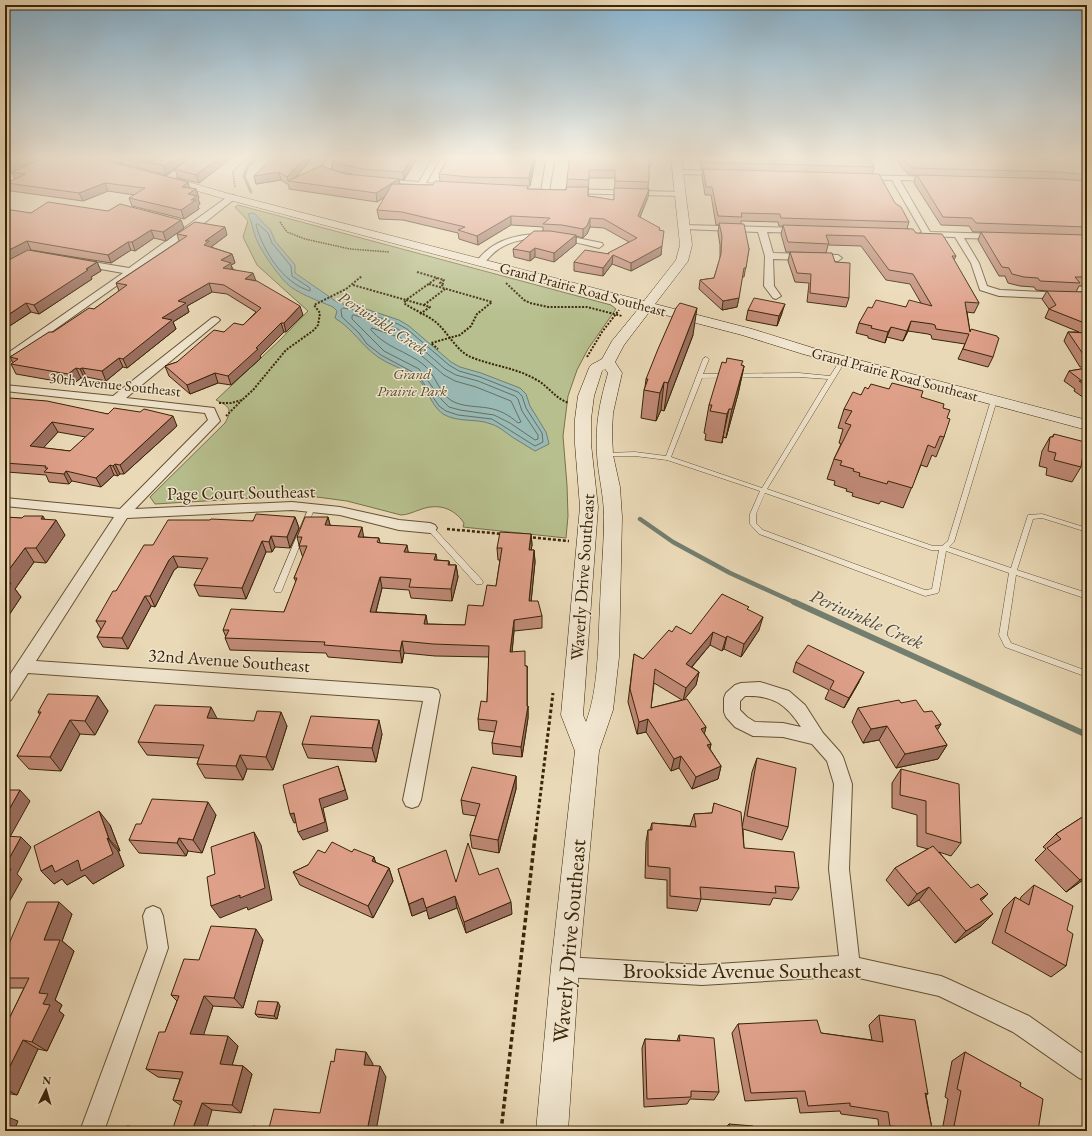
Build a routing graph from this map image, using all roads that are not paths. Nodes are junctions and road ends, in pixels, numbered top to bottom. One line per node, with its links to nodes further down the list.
1 (217, 209): 6 (street)
2 (279, 209): 18 (main road, Grand Prairie Road Southeast)
3 (683, 209): 7 (main road, Waverly Drive Southeast)
4 (913, 209): 11 (street)
5 (181, 223): 6 (street)
6 (195, 226): 19 (street)
7 (685, 227): 8 (street); 22 (main road, Waverly Drive Southeast)
8 (762, 230): 9 (street); 15 (street)
9 (809, 231)
10 (912, 234): 11 (street)
11 (927, 234): 12 (street)
12 (958, 235): 13 (street); 21 (street)
13 (1004, 236)
14 (599, 245): 18 (street)
15 (769, 256): 16 (street); 20 (street)
16 (838, 258)
17 (69, 260): 19 (street)
18 (480, 262): 22 (main road, Grand Prairie Road Southeast)
19 (130, 271): 25 (street)
20 (776, 296)
21 (1087, 297)
22 (646, 305): 26 (main road, Grand Prairie Road Southeast); 27 (main road, Waverly Drive Southeast)
23 (216, 320): 31 (street)
24 (706, 359): 28 (lane)
25 (5, 360)
26 (843, 360): 29 (lane); 32 (main road, Grand Prairie Road Southeast)
27 (608, 362): 34 (main road, Waverly Drive Southeast); 51 (main road, Waverly Drive Southeast)
28 (700, 376): 29 (lane); 35 (lane)
29 (832, 378): 36 (lane)
30 (5, 388): 31 (street, 30th Avenue Southeast)
31 (117, 399): 39 (street, 30th Avenue Southeast)
32 (994, 400): 33 (main road, Grand Prairie Road Southeast); 42 (lane)
33 (1087, 425)
34 (605, 455): 35 (lane); 51 (main road, Waverly Drive Southeast)
35 (668, 458): 36 (lane)
36 (763, 491): 42 (lane); 42 (lane)
37 (5, 502): 39 (street, Page Court Southeast)
38 (312, 507): 39 (street, Page Court Southeast); 40 (street, Page Court Southeast); 45 (lane)
39 (123, 514): 47 (street)
40 (430, 528): 44 (lane)
41 (1087, 530): 43 (lane)
42 (943, 548): 43 (lane)
43 (1013, 572): 46 (lane); 48 (lane)
44 (479, 582)
45 (278, 590)
46 (1087, 596)
47 (23, 666): 49 (street); 52 (street, 32nd Avenue Southeast)
48 (1087, 674)
49 (5, 695)
50 (817, 738): 54 (street)
51 (587, 751): 55 (main road, Waverly Drive Southeast)
52 (412, 800)
53 (153, 916): 57 (street)
54 (850, 966): 55 (street, Brookside Avenue Southeast); 56 (street, Brookside Avenue Southeast)
55 (565, 967): 58 (main road, Waverly Drive Southeast)
56 (1087, 1070)
57 (92, 1131)
58 (552, 1131)

